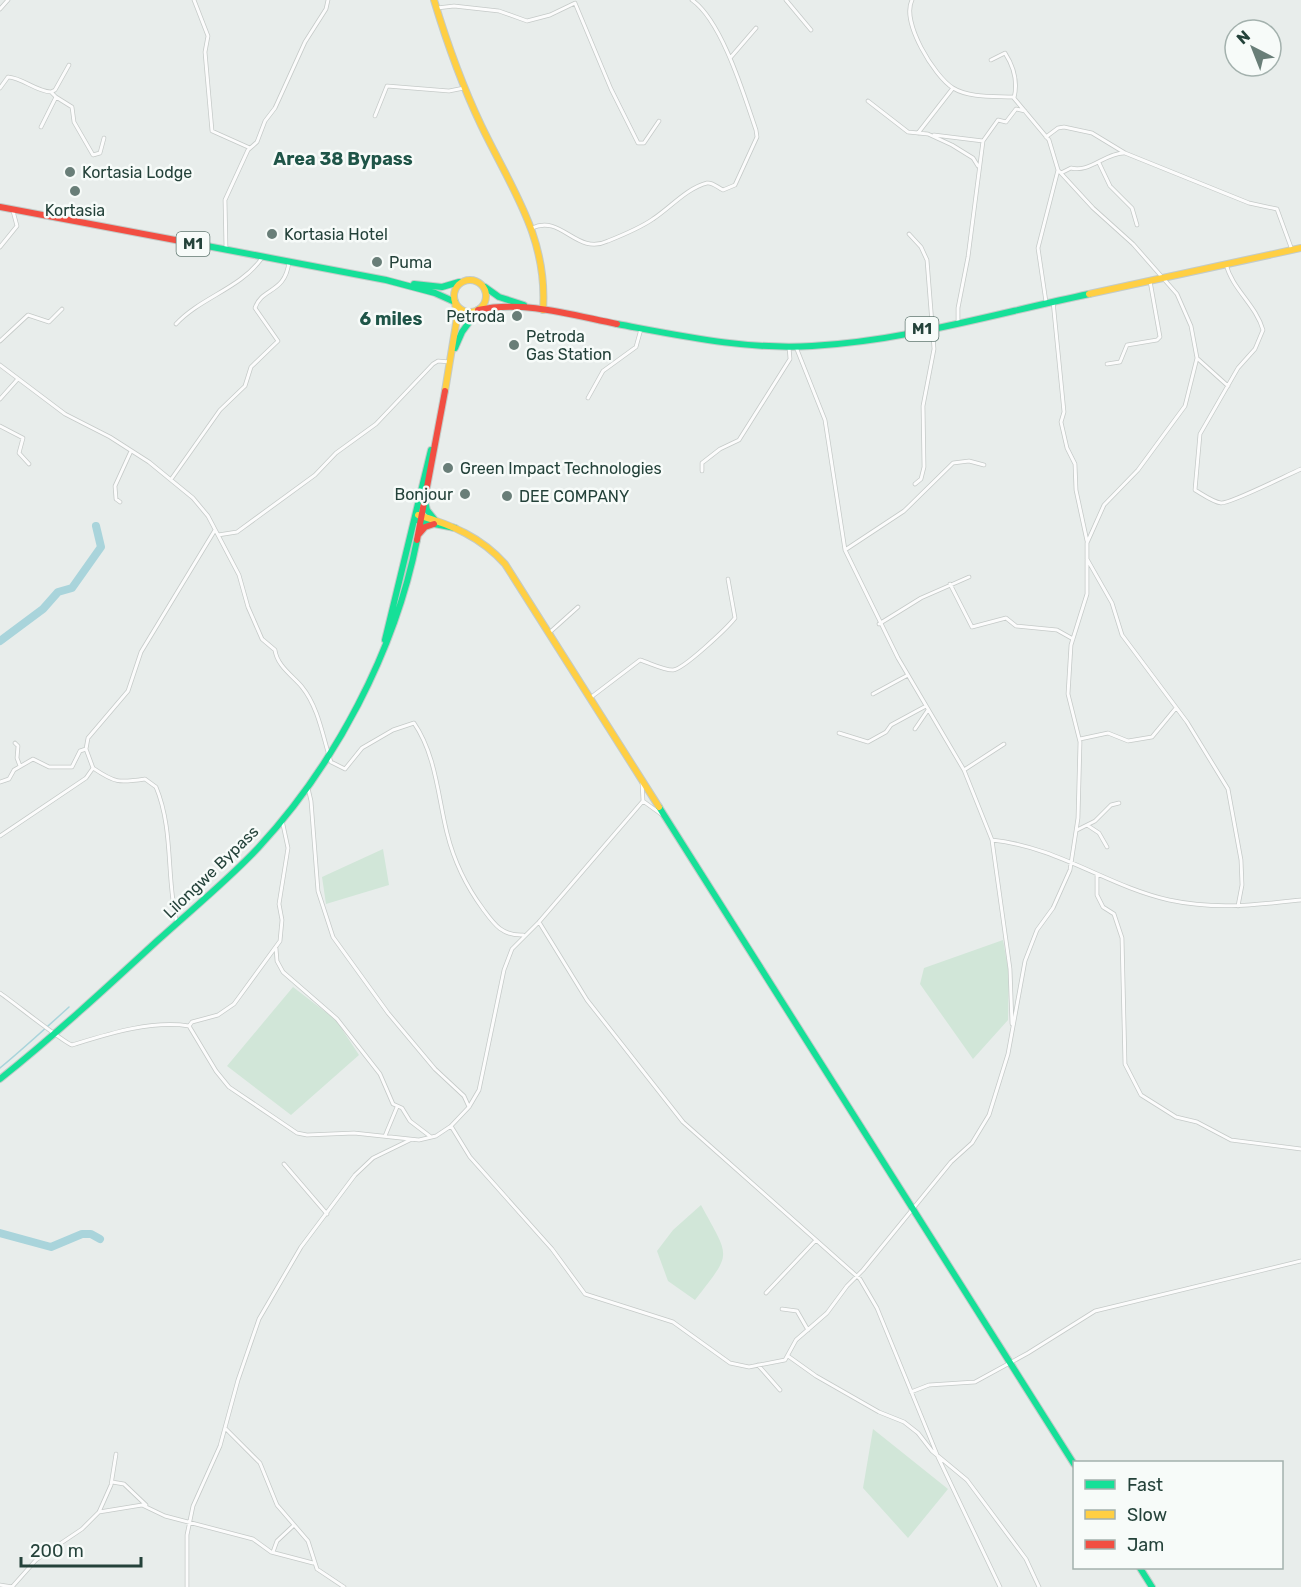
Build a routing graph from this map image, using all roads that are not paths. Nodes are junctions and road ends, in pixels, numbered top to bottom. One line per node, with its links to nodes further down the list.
1 (8, 0): 9 (street)
2 (194, 0): 31 (street)
3 (328, 0): 31 (street)
4 (434, 0): 8 (main road)
5 (692, 0): 12 (street)
6 (786, 0): 11 (street)
7 (912, 0): 17 (street)
8 (437, 8): 16 (main road); 24 (street)
9 (0, 9)
10 (756, 28): 12 (street)
11 (811, 30)
12 (731, 57): 39 (street)
13 (991, 60): 20 (street)
14 (69, 65): 18 (street)
15 (0, 88): 18 (street)
16 (465, 88): 23 (street); 39 (main road)
17 (953, 88): 20 (street); 26 (street)
18 (51, 92): 19 (street)
19 (56, 97): 25 (street); 29 (street)
20 (1014, 98): 22 (street)
21 (868, 101): 26 (street)
22 (1026, 111): 28 (street); 30 (street)
23 (375, 116)
24 (660, 121)
25 (40, 127)
26 (917, 134): 27 (street)
27 (928, 134): 30 (street); 34 (street)
28 (1046, 137): 32 (street); 35 (street)
29 (104, 138)
30 (982, 141): 34 (street)
31 (250, 148): 43 (street)
32 (1125, 153): 33 (street); 44 (street)
33 (1099, 163): 35 (street); 38 (street)
34 (978, 167): 58 (street)
35 (1059, 171): 48 (street); 53 (street)
36 (0, 207): 37 (main road, M1)
37 (12, 210): 41 (street); 43 (main road, M1)
38 (1137, 225)
39 (532, 228): 57 (main road)
40 (909, 234): 60 (street)
41 (0, 247)
42 (1301, 248): 44 (main road, M1)
43 (226, 249): 45 (main road, M1)
44 (1292, 250): 47 (main road, M1)
45 (263, 256): 46 (main road, M1); 59 (street)
46 (289, 262): 49 (main road, M1); 79 (street)
47 (1226, 264): 48 (main road, M1); 69 (street)
48 (1162, 278): 50 (main road, M1); 65 (street)
49 (386, 280): 51 (main road, M1); 54 (main road, M1)
50 (1150, 280): 53 (main road, M1); 66 (street)
51 (463, 281): 52 (main road, M1); 54 (main road)
52 (483, 286): 56 (main road); 57 (main road, M1)
53 (1049, 301): 58 (main road, M1); 88 (street)
54 (455, 302): 56 (main road, M1); 64 (main road, Lilongwe Bypass)
55 (62, 309): 62 (street)
56 (478, 310): 57 (main road, M1); 64 (main road, Lilongwe Bypass)
57 (541, 310): 61 (main road, M1)
58 (958, 321): 60 (main road, M1)
59 (176, 324)
60 (933, 326): 63 (main road, M1); 80 (street)
61 (641, 329): 63 (main road, M1); 70 (street)
62 (0, 340)
63 (793, 347): 78 (street); 89 (street)
64 (451, 358): 73 (main road, Lilongwe Bypass); 86 (street)
65 (1197, 358): 69 (street); 88 (street)
66 (1107, 364)
67 (0, 365): 68 (street)
68 (17, 380): 71 (street); 74 (street)
69 (1228, 386): 77 (street)
70 (588, 398)
71 (0, 399)
72 (0, 426): 75 (street)
73 (434, 442): 81 (main road, Lilongwe Bypass); 83 (main road, Lilongwe Bypass)
74 (131, 451): 79 (street); 82 (street)
75 (29, 464)
76 (984, 465): 89 (street)
77 (1301, 469)
78 (702, 471)
79 (172, 478): 85 (street)
80 (915, 484)
81 (426, 491): 83 (main road, Lilongwe Bypass); 84 (main road)
82 (120, 502)
83 (418, 518): 84 (main road); 87 (main road, Lilongwe Bypass); 98 (main road, Lilongwe Bypass)
84 (434, 522): 87 (main road); 96 (main road)
85 (215, 530): 86 (street); 109 (street)
86 (218, 535): 110 (street)
87 (417, 538): 98 (main road, Lilongwe Bypass)
88 (1087, 543): 90 (street)
89 (845, 550): 95 (street)
90 (1087, 558): 97 (street); 103 (street)
91 (969, 577): 93 (street)
92 (728, 579): 101 (street)
93 (950, 584): 95 (street); 97 (street)
94 (578, 607): 96 (street)
95 (879, 624): 99 (street)
96 (549, 633): 101 (main road)
97 (1073, 639): 106 (street)
98 (385, 640): 110 (main road, Lilongwe Bypass)
99 (908, 675): 100 (street); 102 (street)
100 (873, 693)
101 (590, 698): 114 (main road)
102 (927, 708): 104 (street); 105 (street); 113 (street)
103 (1176, 708): 106 (street); 129 (street)
104 (915, 729)
105 (839, 733)
106 (1080, 739): 122 (street)
107 (15, 743): 111 (street)
108 (1004, 744): 113 (street)
109 (86, 749): 111 (street); 112 (street)
110 (329, 756): 116 (main road, Lilongwe Bypass); 132 (street)
111 (20, 766): 115 (street)
112 (93, 768): 123 (street); 131 (street)
113 (964, 770): 124 (street)
114 (642, 780): 117 (street); 119 (main road)
115 (0, 782)
116 (308, 788): 120 (main road, Lilongwe Bypass); 140 (street)
117 (644, 801): 119 (street); 130 (street)
118 (1119, 803): 121 (street)
119 (666, 817): 147 (main road)
120 (282, 820): 131 (main road, Lilongwe Bypass); 133 (street)
121 (1087, 825): 122 (street); 125 (street)
122 (1077, 830): 126 (street)
123 (0, 836)
124 (992, 840): 126 (street); 136 (street)
125 (1107, 847)
126 (1071, 861): 127 (street); 136 (street)
127 (1097, 874): 129 (street); 145 (street)
128 (1301, 900): 129 (street)
129 (1238, 906)
130 (538, 922): 132 (street); 149 (street)
131 (177, 924): 137 (main road, Lilongwe Bypass)
132 (524, 934): 140 (street)
133 (276, 948): 135 (street); 139 (street)
134 (0, 993): 137 (street)
135 (189, 1026): 137 (street); 142 (street)
136 (1012, 1026): 147 (street)
137 (56, 1034): 138 (main road, Lilongwe Bypass)
138 (0, 1079)
139 (398, 1107): 142 (street); 143 (street)
140 (469, 1107): 141 (street)
141 (451, 1126): 143 (street); 157 (street)
142 (385, 1136): 144 (street)
143 (431, 1137): 144 (street)
144 (411, 1139): 148 (street)
145 (1301, 1149)
146 (284, 1164): 148 (street)
147 (913, 1210): 151 (street); 156 (main road)
148 (327, 1214): 160 (street)
149 (816, 1240): 151 (street); 152 (street)
150 (1301, 1261): 156 (street)
151 (857, 1276): 154 (street); 159 (street)
152 (766, 1293)
153 (782, 1309): 154 (street)
154 (808, 1330): 155 (street)
155 (788, 1356): 157 (street); 162 (street)
156 (1010, 1362): 159 (street); 163 (main road)
157 (758, 1365): 158 (street)
158 (780, 1390)
159 (911, 1392): 162 (street)
160 (225, 1428): 167 (street); 168 (street)
161 (116, 1454): 164 (street)
162 (938, 1457): 176 (street); 177 (street)
163 (1073, 1462)
164 (112, 1482): 165 (street); 166 (street)
165 (147, 1505): 166 (street); 167 (street)
166 (99, 1512): 173 (street)
167 (191, 1523): 169 (street); 174 (street)
168 (293, 1525): 169 (street); 170 (street)
169 (273, 1552): 170 (street)
170 (314, 1563): 175 (street)
171 (1141, 1569): 178 (main road)
172 (0, 1585): 173 (street)
173 (13, 1587)
174 (187, 1587)
175 (344, 1587)
176 (1000, 1587)
177 (1039, 1587)
178 (1152, 1587)

